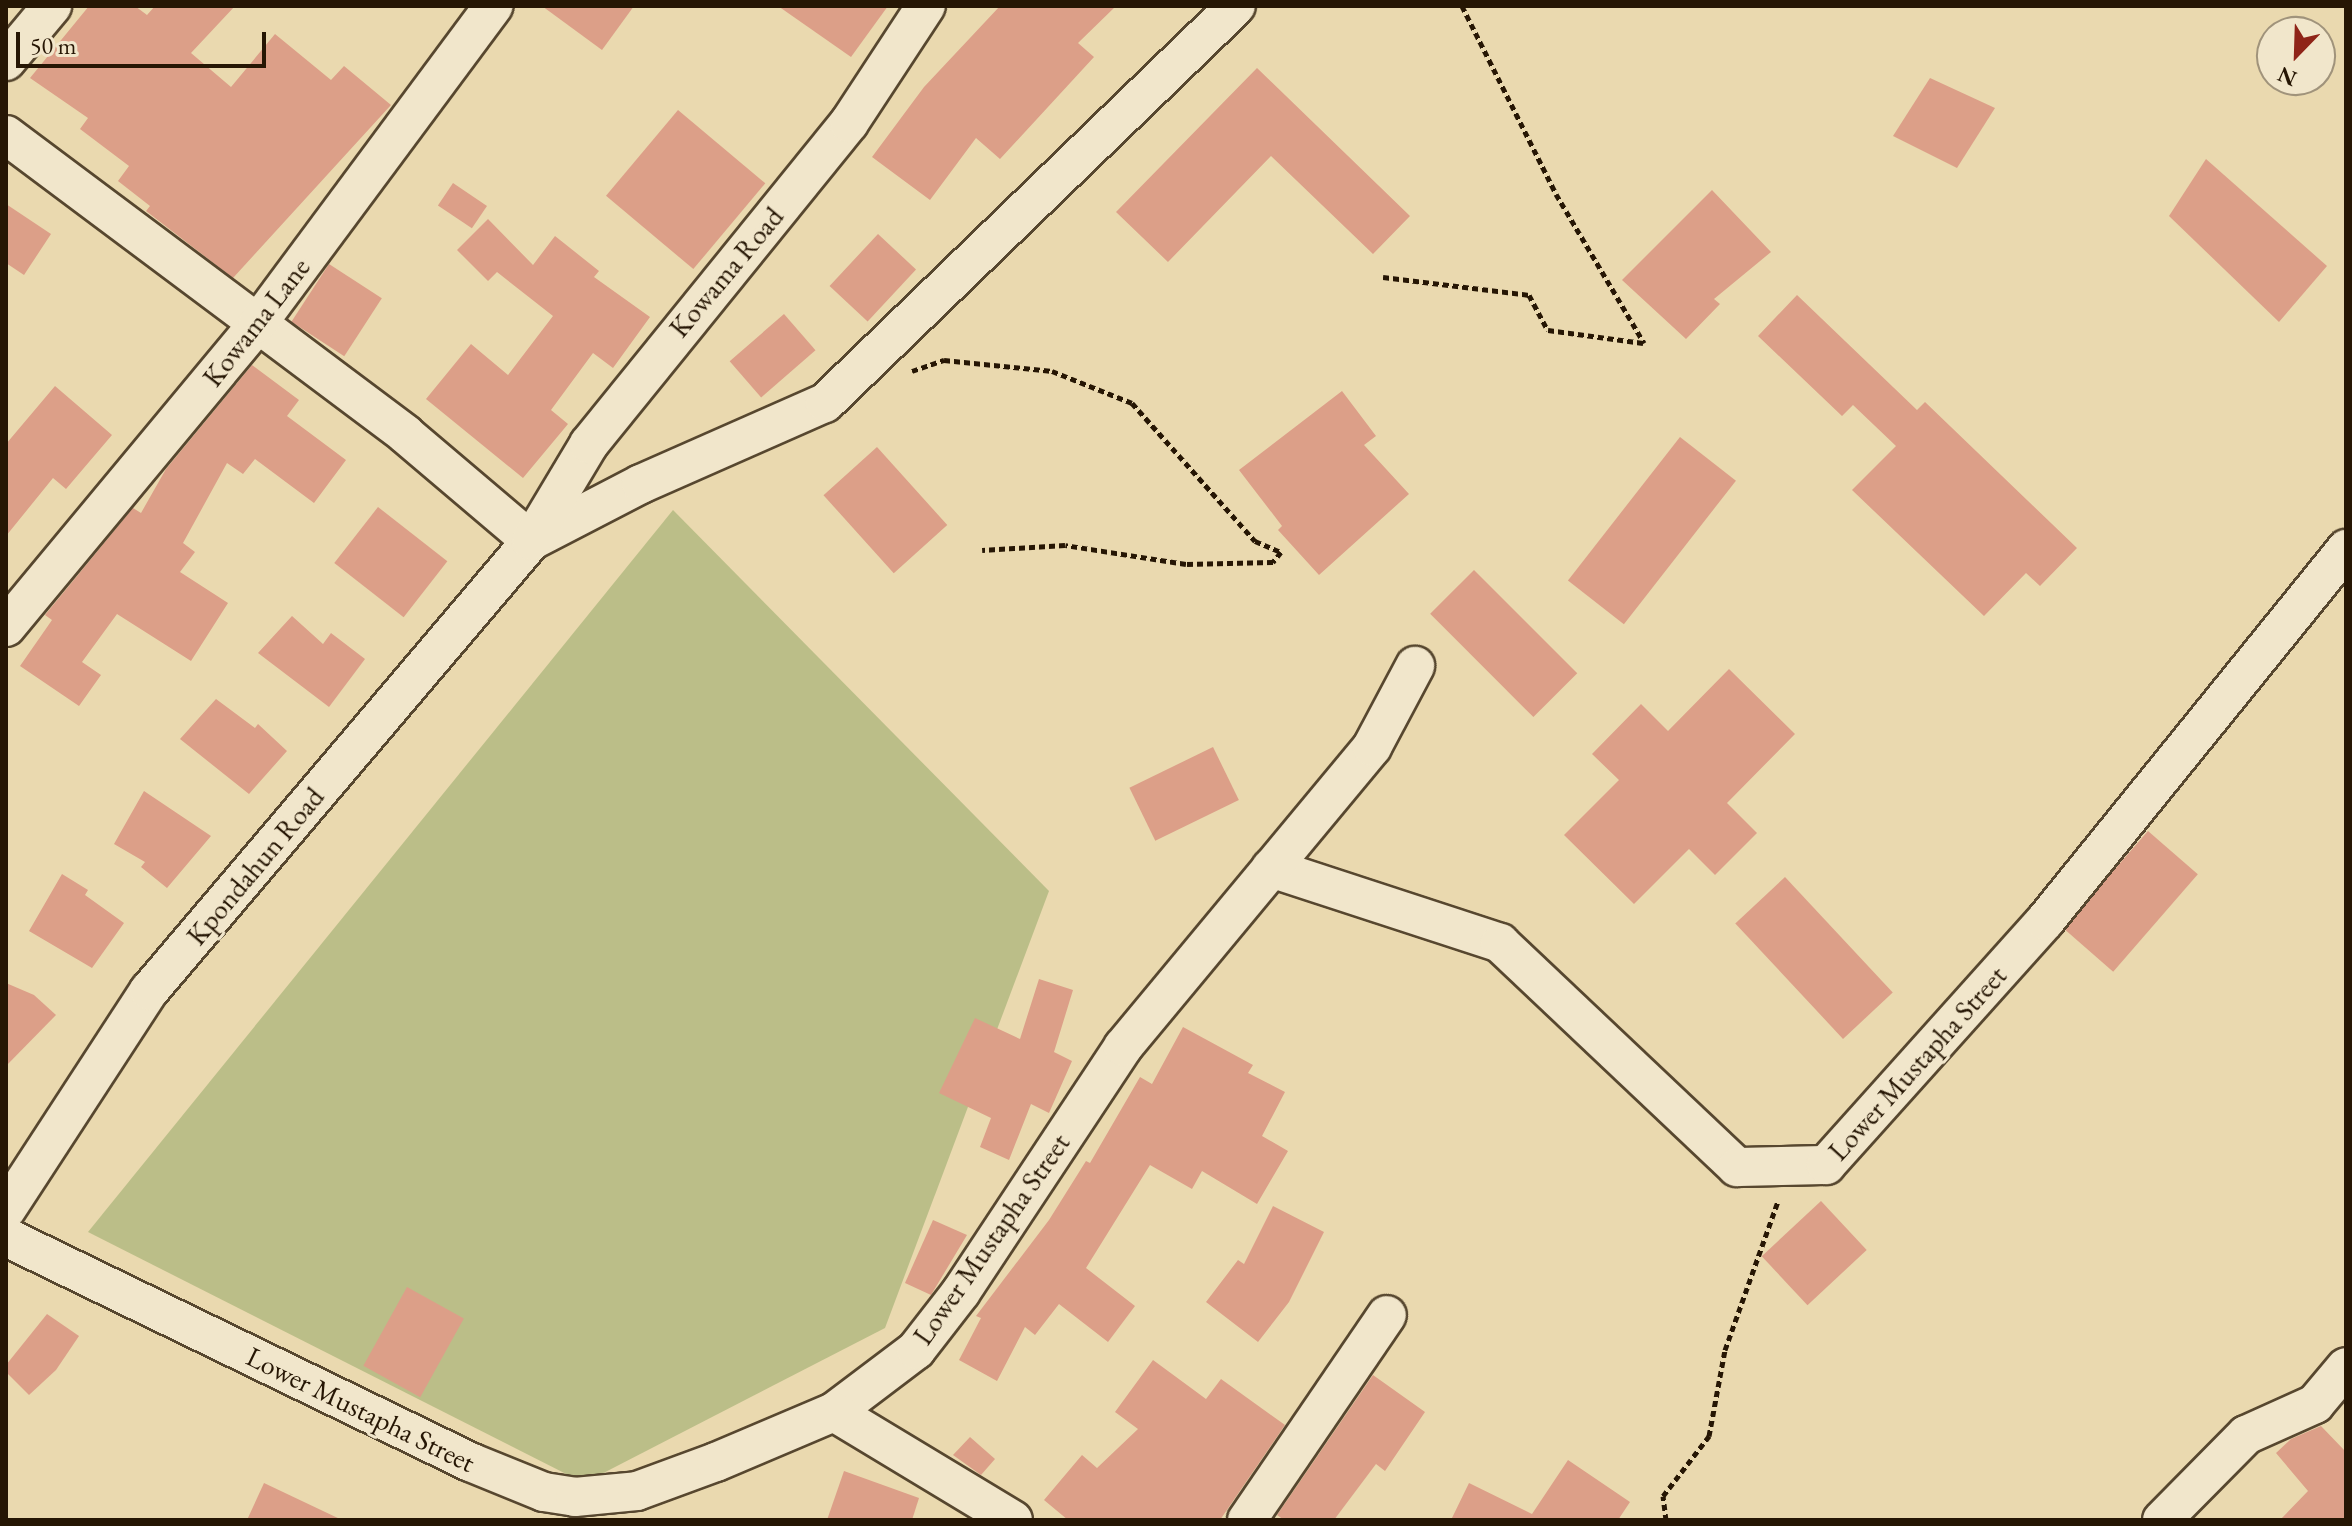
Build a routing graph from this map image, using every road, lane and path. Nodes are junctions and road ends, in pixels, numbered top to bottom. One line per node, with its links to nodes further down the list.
1 (52, 6): 6 (street)
2 (493, 6): 9 (street, Kowama Lane)
3 (926, 6): 11 (street, Kowama Road)
4 (1236, 6): 11 (street)
5 (1462, 6): 8 (path)
6 (6, 61)
7 (6, 135): 9 (street)
8 (1383, 277)
9 (258, 323): 11 (street); 14 (street, Kowama Lane)
10 (899, 376): 13 (path)
11 (531, 541): 18 (street, Kpondahun Road)
12 (2346, 549): 17 (street, Lower Mustapha Street)
13 (982, 550)
14 (6, 627)
15 (1415, 666): 16 (street, Lower Mustapha Street)
16 (1271, 868): 17 (street, Lower Mustapha Street); 22 (street, Lower Mustapha Street)
17 (1781, 1166): 27 (path)
18 (6, 1210)
19 (6, 1237): 24 (street, Lower Mustapha Street)
20 (1387, 1315): 26 (street)
21 (2346, 1367): 28 (street)
22 (834, 1412): 23 (street); 24 (street, Lower Mustapha Street)
23 (952, 1503): 25 (street)
24 (541, 1506)
25 (1013, 1520)
26 (1247, 1520)
27 (1666, 1520)
28 (2162, 1520)

